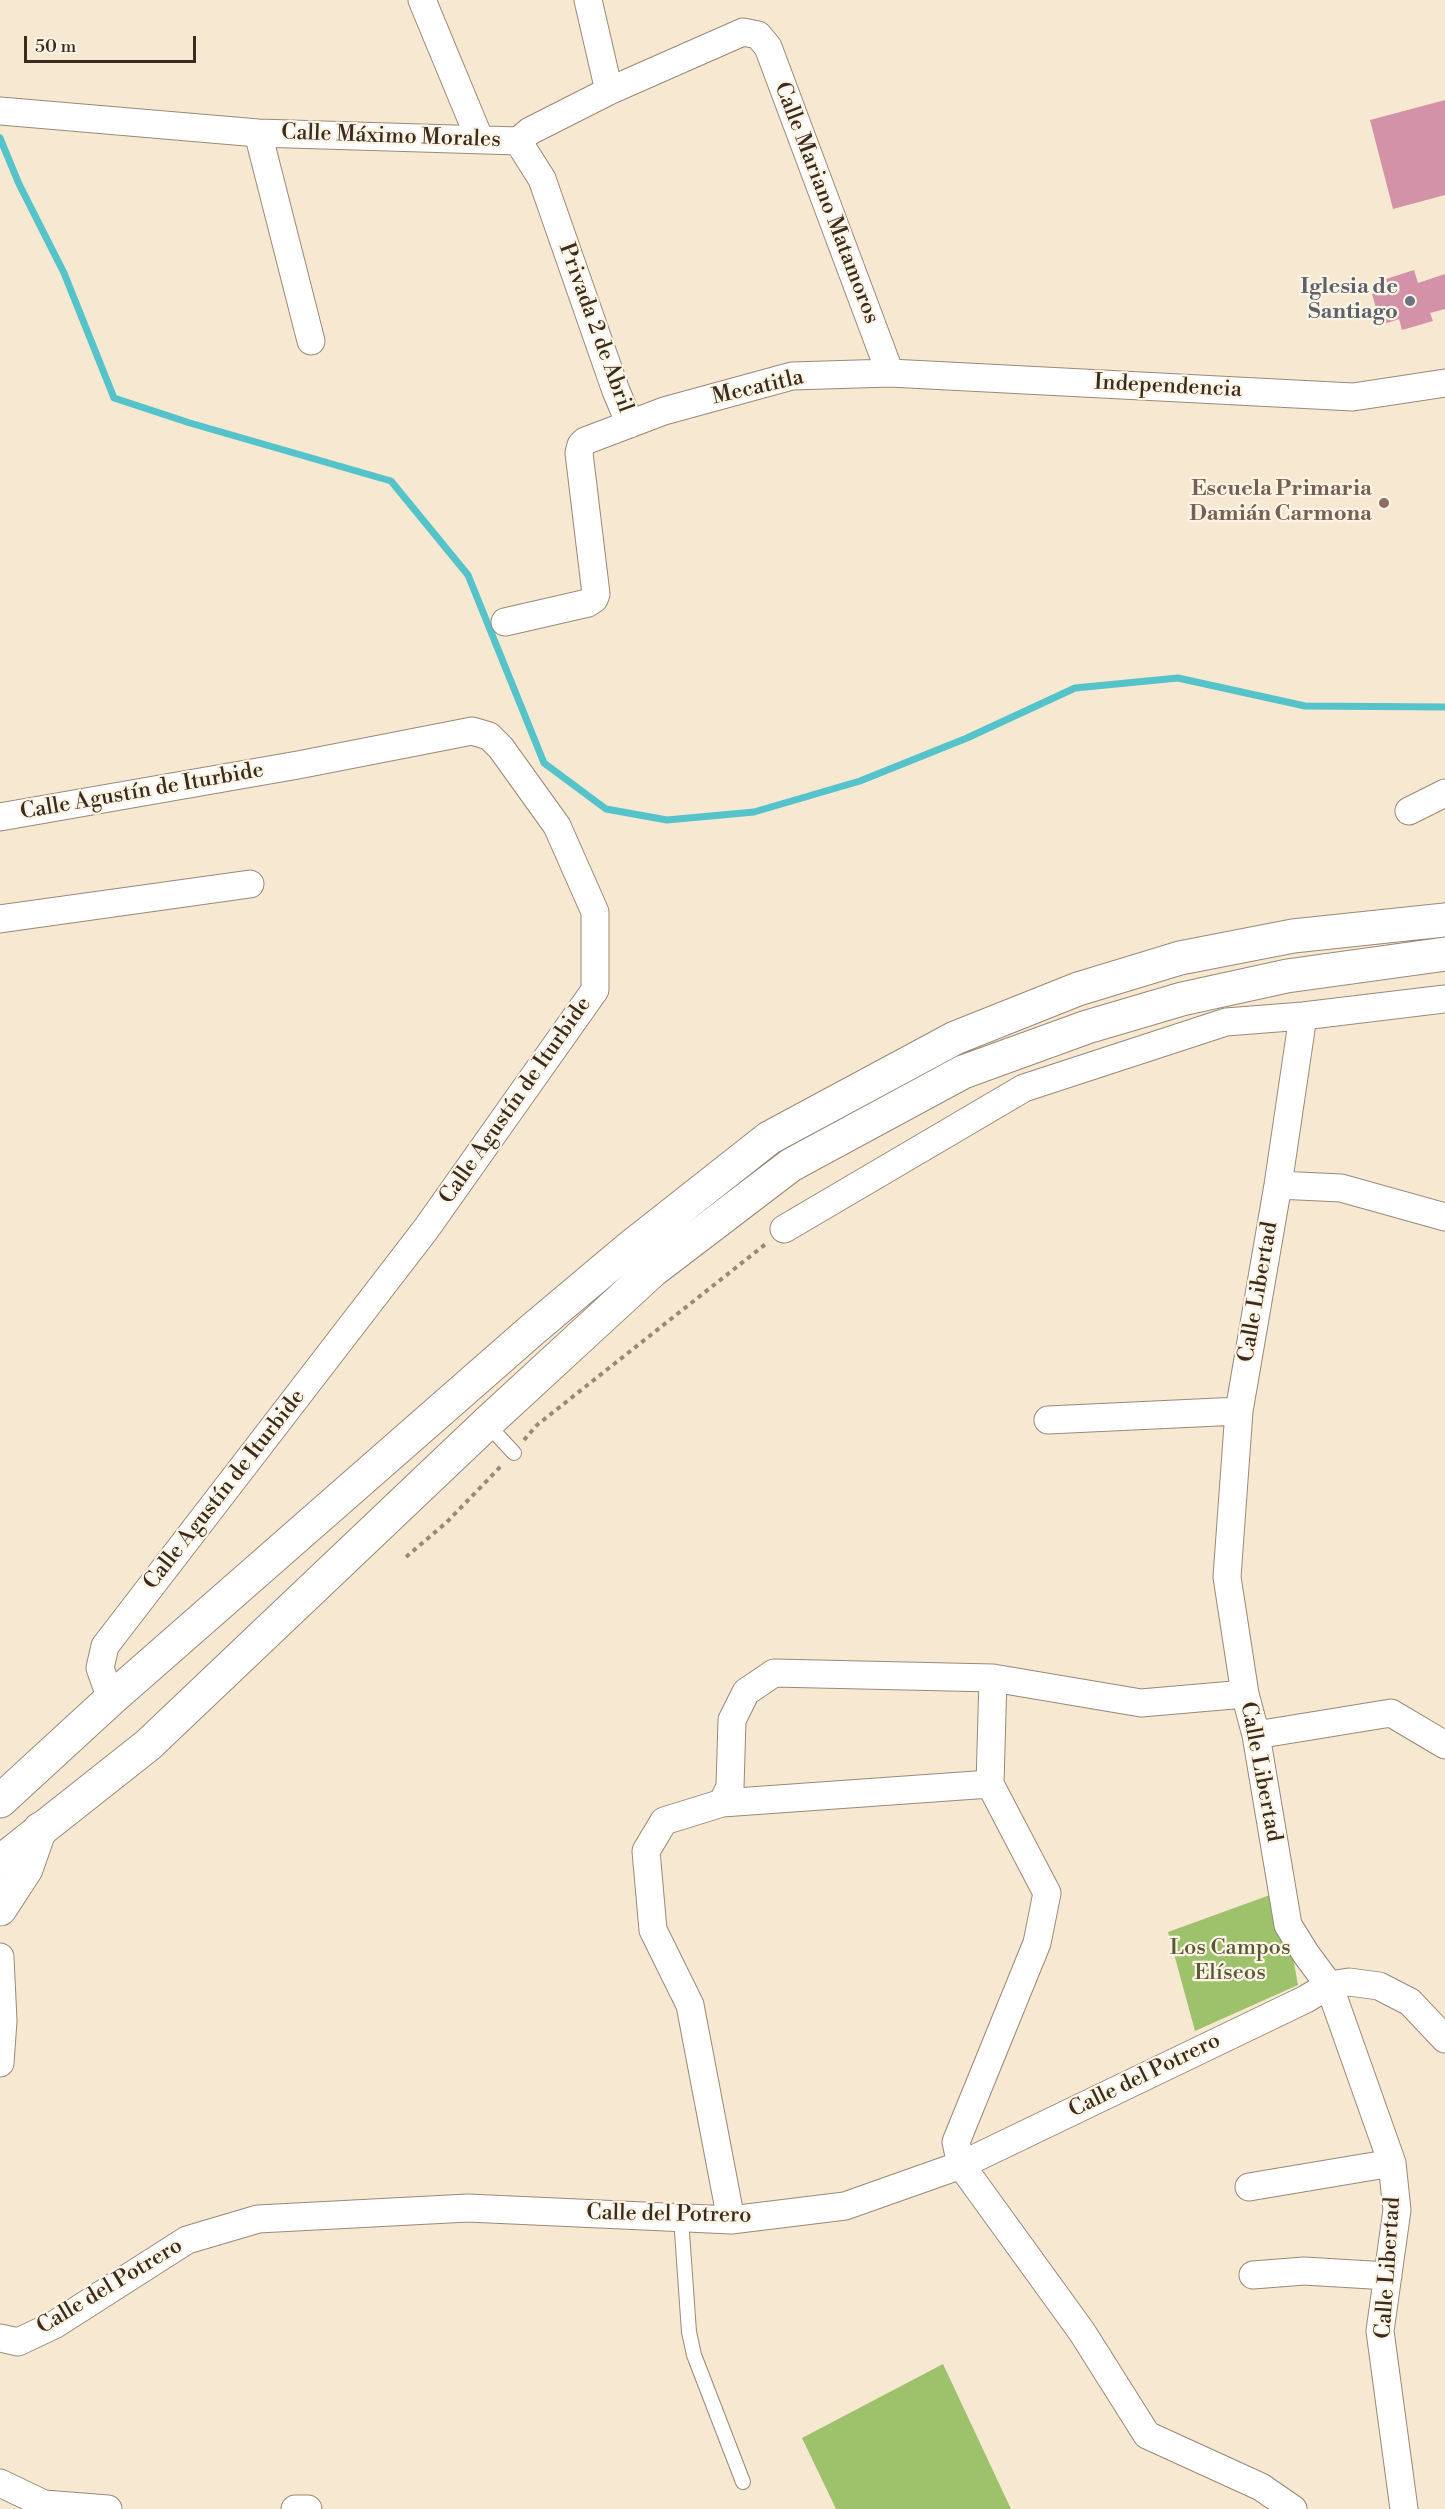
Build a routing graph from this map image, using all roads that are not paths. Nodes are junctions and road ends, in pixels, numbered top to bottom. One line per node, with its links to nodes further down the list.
1 (422, 0): 7 (street)
2 (588, 0): 4 (street)
3 (758, 34): 4 (street, Calle Máximo Morales); 10 (street, Calle Mariano Matamoros)
4 (609, 91): 8 (street, Calle Máximo Morales)
5 (4, 111): 6 (street, Calle Máximo Morales)
6 (258, 133): 7 (street, Calle Máximo Morales); 9 (street)
7 (480, 140): 8 (street, Calle Máximo Morales)
8 (518, 141): 12 (street, Privada 2 de Abril)
9 (311, 340)
10 (890, 373): 11 (street, Independencia); 12 (street, Mecatitla)
11 (1445, 383)
12 (630, 424): 13 (street, Privada 2 de Abril)
13 (505, 622)
14 (1445, 793): 15 (street)
15 (1409, 811)
16 (0, 817): 32 (street, Calle Agustín de Iturbide)
17 (250, 884): 18 (street)
18 (0, 919)
19 (1445, 920): 32 (main road)
20 (1445, 954): 28 (main road)
21 (1445, 999): 22 (street)
22 (1303, 1016): 23 (street, Calle Libertad); 25 (street)
23 (1278, 1185): 24 (street); 26 (street, Calle Libertad)
24 (1445, 1217)
25 (784, 1229)
26 (1239, 1412): 27 (street); 31 (street, Calle Libertad)
27 (1048, 1420)
28 (486, 1424): 29 (lane); 38 (main road)
29 (514, 1453)
30 (993, 1678): 31 (street); 35 (street); 37 (street)
31 (1245, 1694): 33 (street, Calle Libertad)
32 (111, 1699): 36 (main road)
33 (1256, 1735): 34 (street); 42 (street, Calle Libertad)
34 (1445, 1745)
35 (990, 1784): 37 (street); 46 (street)
36 (0, 1801)
37 (722, 1803): 49 (street)
38 (40, 1829): 39 (main road); 40 (main road)
39 (0, 1862)
40 (0, 1909)
41 (0, 1957): 44 (street)
42 (1329, 1985): 43 (street, Calle del Potrero); 45 (street, Calle Libertad); 46 (street, Calle del Potrero)
43 (1445, 2039)
44 (0, 2063)
45 (1392, 2163): 47 (street); 51 (street, Calle Libertad)
46 (961, 2165): 49 (street, Calle del Potrero); 58 (street)
47 (1249, 2187)
48 (681, 2218): 49 (street, Calle del Potrero); 52 (street, Calle del Potrero); 53 (lane)
49 (730, 2220)
50 (1253, 2275): 51 (street)
51 (1388, 2277): 59 (street, Calle Libertad)
52 (0, 2338)
53 (743, 2482)
54 (0, 2483): 55 (street)
55 (108, 2509)
56 (295, 2509): 57 (street)
57 (308, 2509)
58 (1293, 2509)
59 (1404, 2509)

